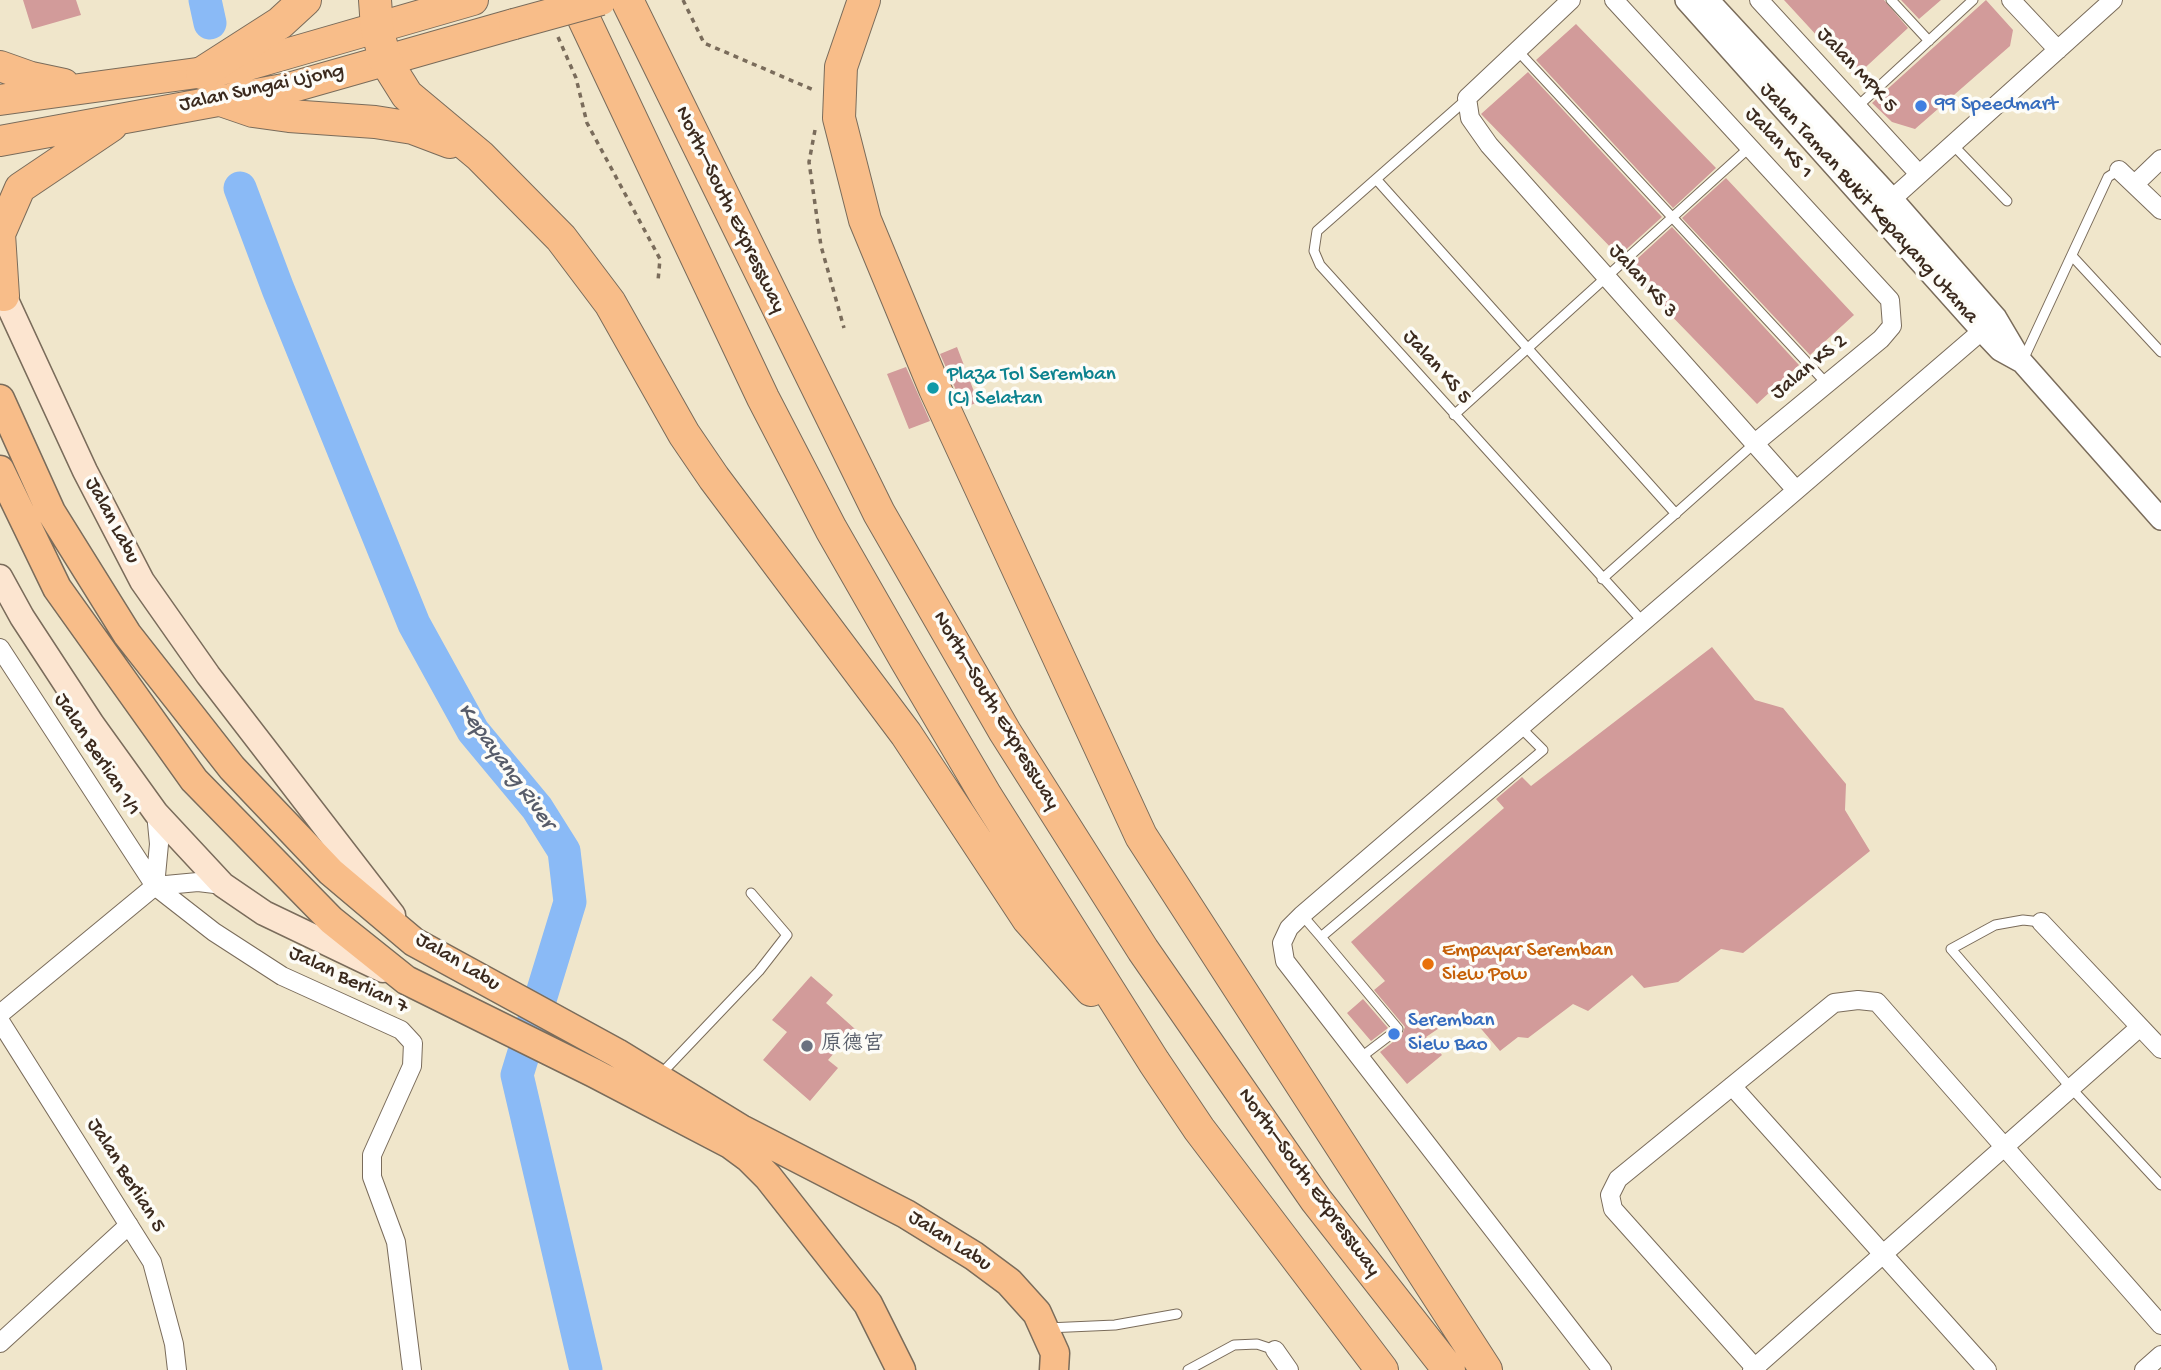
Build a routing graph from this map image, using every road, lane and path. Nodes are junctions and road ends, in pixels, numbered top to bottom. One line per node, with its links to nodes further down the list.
1 (305, 0): 24 (highway)
2 (473, 0): 17 (highway, Jalan Sungai Ujong)
3 (575, 0): 82 (highway)
4 (601, 0): 22 (highway, Jalan Sungai Ujong, bridge)
5 (627, 0): 104 (highway, North–South Expressway)
6 (683, 0): 26 (path)
7 (1571, 0): 20 (street)
8 (1614, 0): 34 (street, Jalan KS 1)
9 (1686, 0): 49 (street, Jalan Taman Bukit Kepayang Utama)
10 (1708, 0): 41 (street, Jalan Taman Bukit Kepayang Utama)
11 (1759, 0): 29 (street, Jalan MPK 5)
12 (1891, 0): 19 (lane)
13 (1973, 0): 19 (lane)
14 (2011, 0): 21 (street)
15 (2113, 0): 21 (street)
16 (866, 5): 105 (highway)
17 (376, 14): 22 (highway); 24 (highway, Jalan Sungai Ujong)
18 (556, 33): 47 (path)
19 (1929, 41): 29 (lane)
20 (1517, 50): 27 (street); 44 (lane)
21 (2058, 50): 33 (street)
22 (385, 60): 24 (highway, Jalan Sungai Ujong); 35 (highway)
23 (0, 66): 25 (highway)
24 (226, 84): 25 (highway, Jalan Sungai Ujong); 30 (highway, Jalan Sungai Ujong); 35 (highway)
25 (85, 88): 28 (highway, Jalan Sungai Ujong)
26 (824, 95)
27 (1467, 98): 39 (lane, Jalan KS 5); 46 (street, Jalan KS 3)
28 (0, 100)
29 (1858, 106): 38 (street, Jalan MPK 5)
30 (136, 115): 32 (highway, Jalan Sungai Ujong); 48 (highway)
31 (817, 122): 51 (path)
32 (0, 141)
33 (1952, 144): 38 (street); 42 (lane)
34 (1750, 147): 44 (lane); 50 (street, Jalan KS 1)
35 (480, 156): 82 (highway)
36 (2161, 159): 40 (street)
37 (2119, 170): 40 (street); 45 (lane)
38 (1919, 174): 41 (street)
39 (1376, 180): 53 (lane); 57 (lane, Jalan KS 5)
40 (2136, 183): 43 (street)
41 (1892, 199): 49 (street, Jalan Taman Bukit Kepayang Utama)
42 (2007, 201)
43 (2161, 210)
44 (1672, 217): 46 (lane); 55 (lane)
45 (2073, 257): 52 (lane); 54 (lane)
46 (1606, 276): 53 (lane); 58 (street, Jalan KS 3)
47 (658, 281)
48 (2, 291): 75 (main road, Jalan Labu)
49 (1989, 325): 54 (street, Jalan Taman Bukit Kepayang Utama); 60 (street)
50 (1892, 326): 55 (street, Jalan KS 2)
51 (844, 328)
52 (2160, 347)
53 (1527, 348): 57 (lane); 61 (lane)
54 (2022, 362): 62 (street, Jalan Taman Bukit Kepayang Utama)
55 (1827, 384): 58 (street, Jalan KS 2)
56 (0, 400): 75 (main road)
57 (1454, 415): 64 (lane, Jalan KS 5)
58 (1755, 443): 60 (street, Jalan KS 3); 61 (lane)
59 (0, 470): 76 (main road)
60 (1796, 490): 65 (street)
61 (1676, 514): 64 (lane)
62 (2161, 519)
63 (0, 577): 68 (main road, Jalan Labu)
64 (1602, 579): 65 (lane, Jalan KS 5)
65 (1643, 622): 67 (street)
66 (0, 648): 70 (street, Jalan Berlian 1/1)
67 (1520, 727): 72 (street); 74 (lane)
68 (156, 813): 69 (main road, Jalan Labu); 70 (street)
69 (223, 885): 70 (street); 76 (main road, Jalan Labu)
70 (155, 886): 77 (street); 98 (street, Jalan Berlian 7)
71 (751, 893): 83 (lane)
72 (1301, 915): 74 (lane); 81 (street)
73 (2041, 922): 79 (street); 85 (lane)
74 (1321, 937): 81 (lane)
75 (414, 942): 83 (main road, Jalan Labu)
76 (406, 980): 99 (main road, Jalan Labu)
77 (0, 1014)
78 (0, 1021): 88 (street, Jalan Berlian 5)
79 (2140, 1027): 80 (street); 85 (street)
80 (2161, 1049)
81 (1360, 1058): 106 (street)
82 (1154, 1062): 103 (highway)
83 (657, 1078): 92 (main road, Jalan Labu)
84 (1732, 1086): 86 (street); 89 (street); 96 (street)
85 (2071, 1088): 86 (street); 87 (lane)
86 (2003, 1148): 89 (street); 91 (street)
87 (2161, 1185)
88 (129, 1225): 93 (street); 97 (street, Jalan Berlian 5)
89 (1883, 1254): 96 (street); 107 (street)
90 (1177, 1314): 92 (lane)
91 (2161, 1325)
92 (1044, 1328): 100 (main road, Jalan Labu)
93 (0, 1343)
94 (1275, 1350): 101 (lane); 102 (street)
95 (2161, 1355): 108 (street)
96 (1755, 1369)
97 (177, 1370)
98 (412, 1370)
99 (901, 1370)
100 (1054, 1370)
101 (1188, 1370)
102 (1289, 1370)
103 (1382, 1370)
104 (1449, 1370)
105 (1486, 1370)
106 (1602, 1370)
107 (1987, 1370)
108 (2144, 1370)

